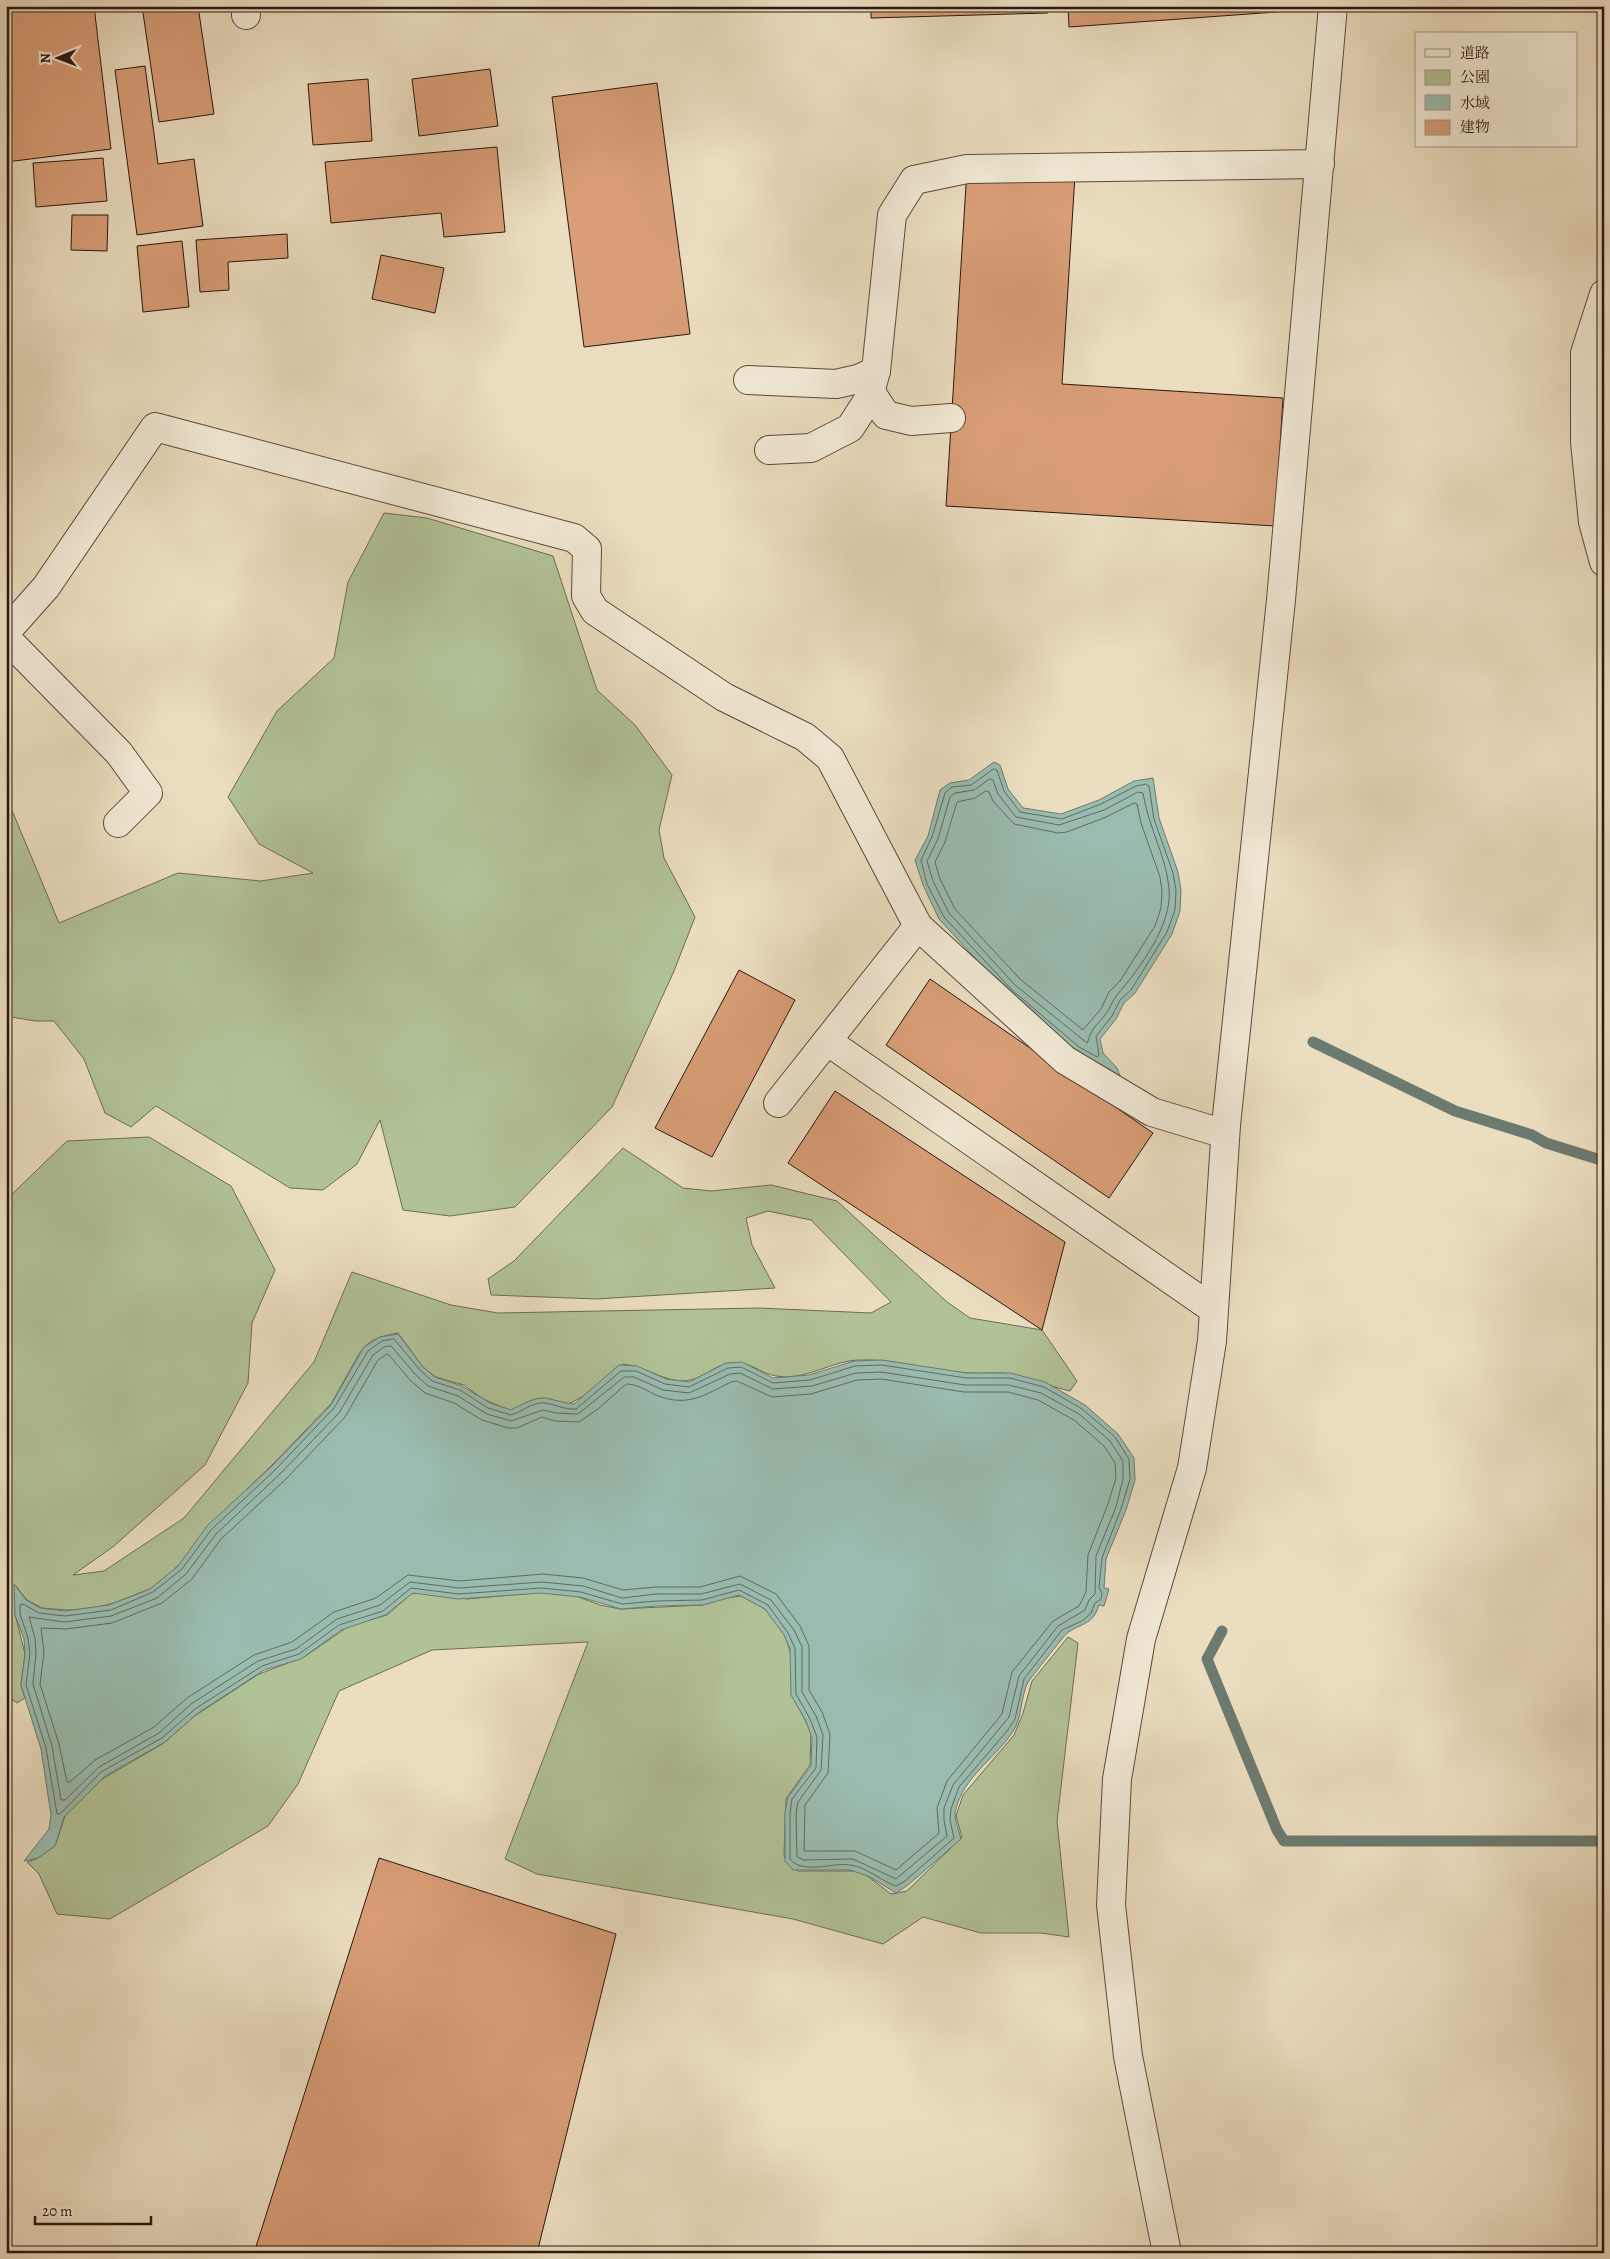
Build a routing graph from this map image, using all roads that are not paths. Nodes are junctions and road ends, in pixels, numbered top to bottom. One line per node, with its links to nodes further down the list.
1 (1333, 6): 2 (street)
2 (1320, 164): 5 (street); 15 (street)
3 (1604, 294): 8 (street)
4 (748, 380): 5 (street)
5 (873, 381): 6 (street); 7 (street)
6 (951, 418)
7 (770, 450)
8 (1604, 562)
9 (6, 632): 12 (street)
10 (6, 638): 11 (street)
11 (118, 823)
12 (918, 926): 13 (street); 15 (street)
13 (827, 1041): 14 (street); 16 (street)
14 (778, 1103)
15 (1225, 1134): 16 (street)
16 (1213, 1308): 17 (street)
17 (1167, 2253)

